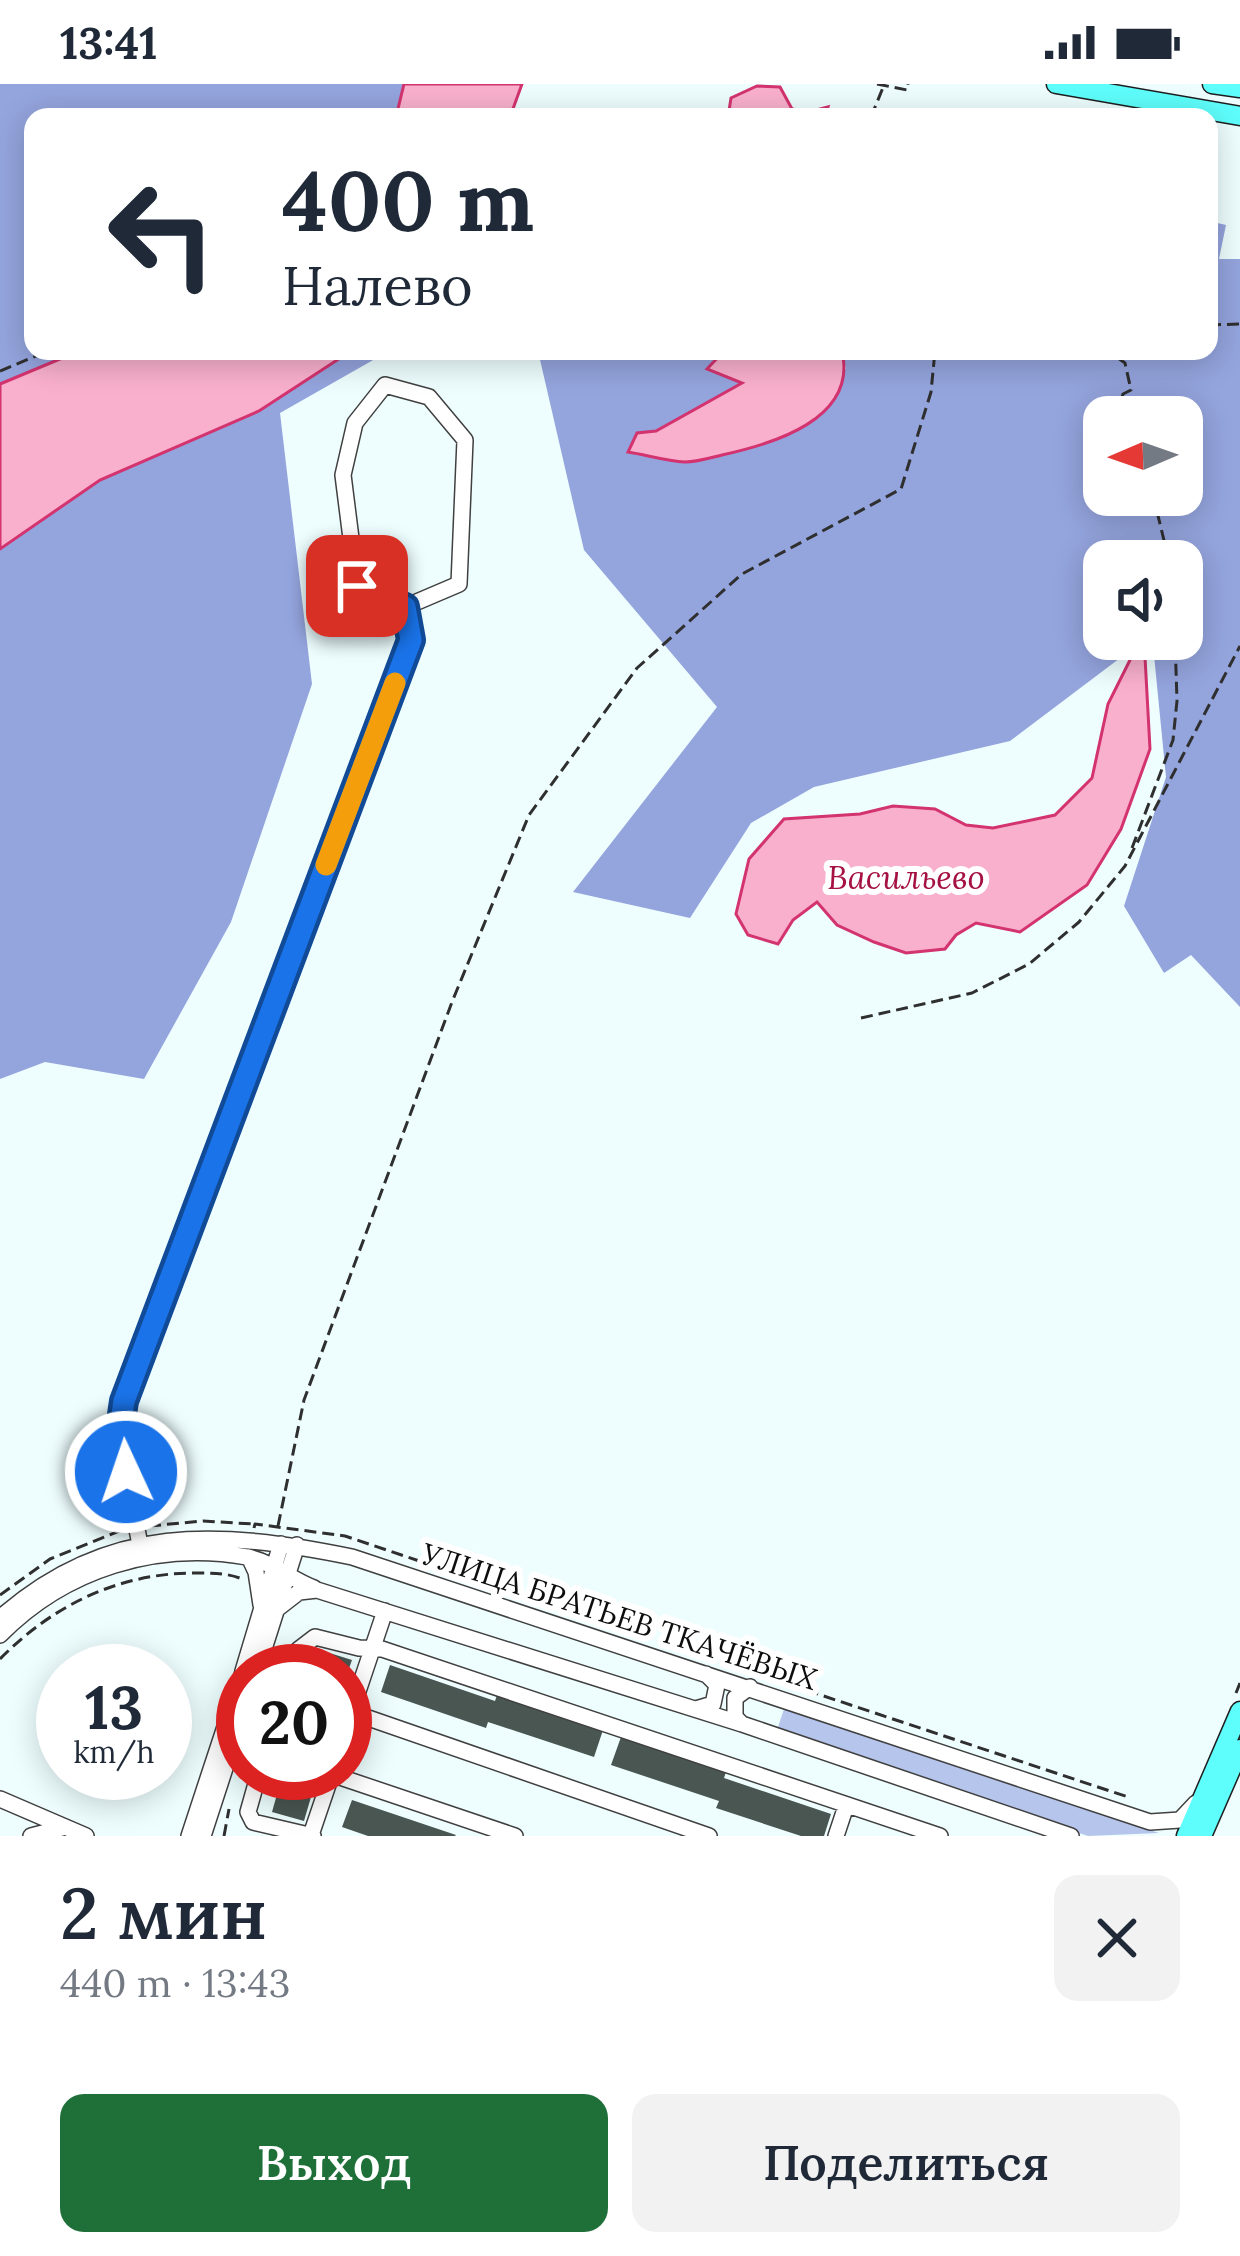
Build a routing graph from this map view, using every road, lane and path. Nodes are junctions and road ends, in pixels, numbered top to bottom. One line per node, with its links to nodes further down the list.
1 (877, 84): 5 (path)
2 (908, 84): 5 (path)
3 (1056, 84): 7 (main road)
4 (1212, 84): 6 (main road)
5 (884, 85)
6 (1240, 88)
7 (1194, 108)
8 (934, 360): 16 (path)
9 (1120, 360): 10 (path)
10 (1122, 396)
11 (405, 607): 11 (street); 18 (street)
12 (1240, 646): 14 (path)
13 (1176, 660): 14 (path)
14 (1125, 866): 15 (path)
15 (861, 1018)
16 (278, 1526)
17 (345, 1535): 26 (path)
18 (140, 1545): 19 (street, УЛИЦА БРАТЬЕВ ТКАЧЁВЫХ); 27 (street, УЛИЦА БРАТЬЕВ ТКАЧЁВЫХ)
19 (289, 1545): 21 (street); 37 (street, УЛИЦА БРАТЬЕВ ТКАЧЁВЫХ)
20 (249, 1557): 21 (street); 24 (street); 28 (street)
21 (280, 1574): 23 (street); 24 (street)
22 (247, 1586): 36 (path)
23 (317, 1589): 24 (street); 25 (street)
24 (269, 1611): 29 (street); 30 (street)
25 (385, 1611): 33 (street); 40 (street)
26 (566, 1611)
27 (0, 1618)
28 (0, 1635)
29 (255, 1644)
30 (262, 1644)
31 (305, 1644): 32 (street)
32 (352, 1644)
33 (372, 1645)
34 (668, 1645): 39 (path)
35 (372, 1648): 53 (street)
36 (0, 1659)
37 (705, 1673): 38 (street, УЛИЦА БРАТЬЕВ ТКАЧЁВЫХ); 40 (street)
38 (750, 1688): 39 (street, УЛИЦА БРАТЬЕВ ТКАЧЁВЫХ); 43 (street)
39 (783, 1690): 46 (street, УЛИЦА БРАТЬЕВ ТКАЧЁВЫХ); 52 (path)
40 (693, 1709): 43 (street)
41 (1240, 1711): 46 (main road)
42 (372, 1720): 61 (street)
43 (742, 1724): 64 (street)
44 (1239, 1751): 66 (main road)
45 (216, 1754): 57 (street)
46 (1209, 1783): 65 (main road)
47 (372, 1788): 60 (street)
48 (216, 1796): 58 (street)
49 (0, 1799): 55 (street)
50 (250, 1800): 59 (street)
51 (324, 1800): 59 (street)
52 (1136, 1800)
53 (846, 1806): 54 (street); 62 (street)
54 (898, 1830): 63 (street)
55 (78, 1833): 56 (street)
56 (31, 1836)
57 (189, 1836)
58 (203, 1836)
59 (312, 1836)
60 (515, 1836)
61 (709, 1836)
62 (836, 1836)
63 (940, 1836)
64 (1071, 1836)
65 (1186, 1836)
66 (1202, 1836)

